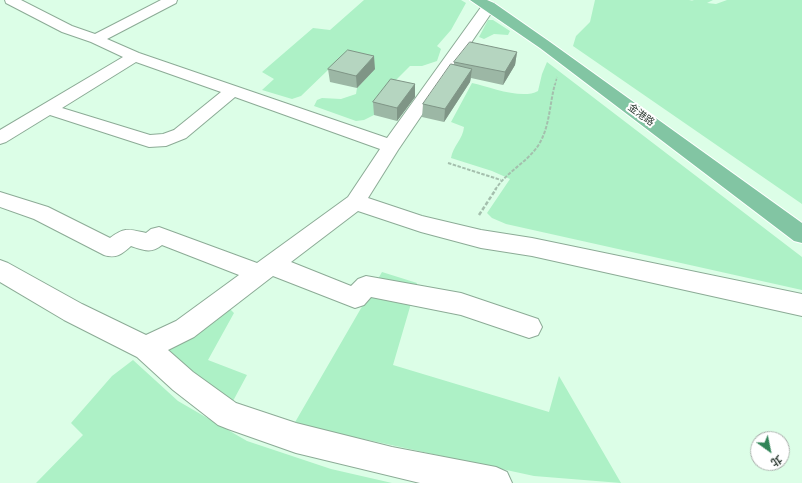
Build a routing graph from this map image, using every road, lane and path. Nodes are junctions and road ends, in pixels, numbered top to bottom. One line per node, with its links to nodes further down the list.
1 (11, 0): 4 (street); 5 (street)
2 (171, 0): 5 (street)
3 (482, 3): 11 (street); 17 (main road, 金港路)
4 (0, 5)
5 (96, 39): 6 (street)
6 (134, 56): 8 (street); 9 (street)
7 (557, 76): 13 (path)
8 (234, 90): 9 (street); 11 (street)
9 (48, 109): 10 (street)
10 (0, 138)
11 (392, 146): 15 (street)
12 (448, 163): 13 (path)
13 (502, 180): 16 (path)
14 (0, 199): 19 (street)
15 (355, 202): 16 (street); 19 (street)
16 (458, 233): 20 (street)
17 (802, 235)
18 (0, 270): 22 (street)
19 (263, 270): 21 (street); 22 (street)
20 (802, 305)
21 (529, 327)
22 (146, 348): 23 (street)
23 (496, 483)

